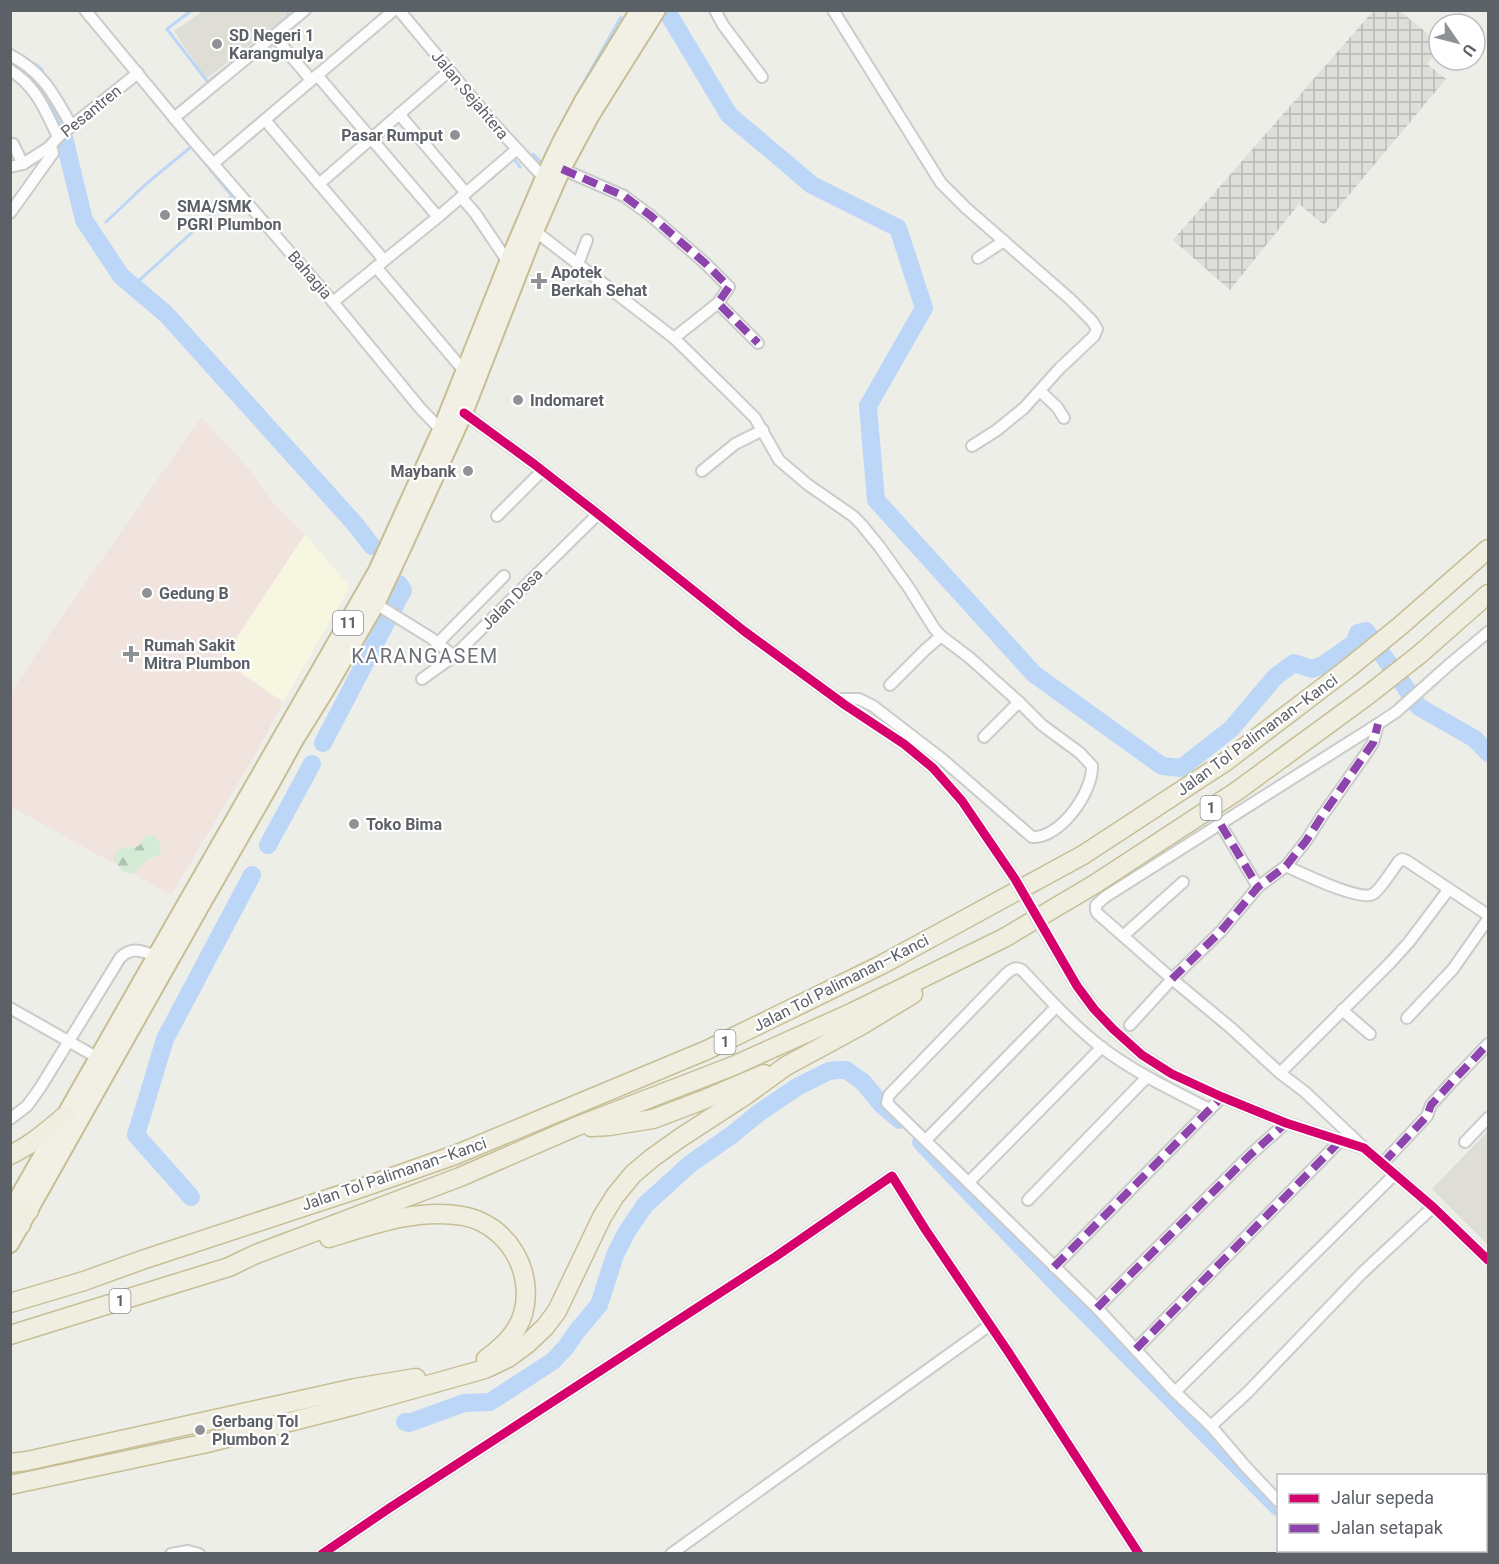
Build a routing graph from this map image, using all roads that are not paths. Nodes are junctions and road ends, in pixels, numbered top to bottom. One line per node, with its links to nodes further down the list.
1 (86, 10): 11 (street, Bahagia)
2 (305, 10): 7 (street)
3 (396, 10): 10 (street, Jalan Sejahtera); 13 (street)
4 (715, 10): 12 (street)
5 (833, 10): 32 (street)
6 (648, 15): 24 (highway, 11); 25 (highway, 11)
7 (274, 36): 13 (street); 15 (street)
8 (10, 55): 17 (street)
9 (10, 70): 17 (street)
10 (449, 71): 14 (street); 20 (street, Jalan Sejahtera)
11 (138, 73): 15 (street, Bahagia); 17 (street, Pesantren)
12 (762, 77)
13 (314, 78): 16 (street); 18 (street)
14 (399, 114): 18 (street); 27 (street)
15 (174, 118): 22 (street, Bahagia)
16 (265, 120): 22 (street); 26 (street)
17 (59, 138): 21 (street); 28 (street)
18 (371, 140): 26 (street); 29 (street)
19 (13, 144): 21 (street)
20 (516, 150): 25 (street, Jalan Sejahtera); 27 (street)
21 (23, 164): 23 (street)
22 (214, 164): 37 (street, Bahagia)
23 (10, 167)
24 (562, 169): 30 (highway, 11); 38 (street)
25 (544, 178): 34 (highway, 11)
26 (319, 184): 35 (street)
27 (464, 195): 29 (street); 34 (street)
28 (10, 213)
29 (438, 217): 35 (street)
30 (536, 231): 36 (street); 43 (highway, 11)
31 (587, 240): 36 (street)
32 (1004, 241): 33 (street); 42 (street)
33 (978, 258)
34 (508, 262): 41 (highway, 11)
35 (380, 263): 37 (street); 41 (street)
36 (578, 264): 39 (street)
37 (333, 302): 45 (street, Bahagia)
38 (718, 303): 39 (street); 40 (street)
39 (674, 338): 46 (street)
40 (758, 343)
41 (465, 372): 45 (highway, 11)
42 (1040, 391): 44 (street); 47 (street)
43 (464, 413): 48 (street); 57 (highway, 11)
44 (1064, 418)
45 (441, 430): 61 (highway, 11)
46 (762, 430): 49 (street); 59 (street)
47 (972, 446)
48 (543, 471): 50 (street); 51 (street)
49 (702, 471)
50 (598, 514): 56 (street, Jalan Desa); 66 (street)
51 (497, 516)
52 (1488, 549): 115 (highway, Jalan Tol Palimanan–Kanci / 1)
53 (504, 576): 54 (street)
54 (490, 591): 56 (street); 60 (street)
55 (1488, 594): 77 (highway, Jalan Tol Palimanan–Kanci / 1)
56 (505, 606): 62 (street, Jalan Desa)
57 (386, 611): 60 (street); 61 (highway, 11)
58 (1488, 632): 68 (street)
59 (941, 636): 64 (street); 67 (street)
60 (438, 643): 62 (street)
61 (342, 648): 65 (highway, 11)
62 (454, 656): 63 (street, Jalan Desa)
63 (422, 679)
64 (890, 686)
65 (318, 689): 78 (highway, 11); 110 (highway, 11)
66 (838, 699): 67 (street); 93 (street, bridge)
67 (1019, 702): 69 (street)
68 (1378, 724): 70 (street); 71 (street)
69 (984, 737)
70 (1221, 825): 73 (street); 76 (street)
71 (1286, 866): 73 (street); 74 (street)
72 (1183, 882): 76 (street)
73 (1258, 887): 79 (street)
74 (1449, 889): 75 (street); 82 (street)
75 (1488, 917): 83 (street)
76 (1123, 936): 79 (street)
77 (1004, 938): 90 (highway); 99 (highway, Jalan Tol Palimanan–Kanci / 1)
78 (156, 956): 86 (street); 89 (highway, 11)
79 (1172, 979): 84 (street); 91 (street)
80 (1056, 1007): 88 (street); 100 (street); 100 (street)
81 (10, 1008): 86 (street)
82 (1342, 1010): 85 (street); 91 (street)
83 (1407, 1018)
84 (1130, 1025)
85 (1370, 1034)
86 (69, 1040): 89 (street); 97 (street)
87 (1488, 1044): 105 (street)
88 (1102, 1047): 92 (street); 107 (street)
89 (98, 1058): 95 (highway, 11)
90 (786, 1066): 99 (highway); 123 (highway)
91 (1280, 1073): 103 (street)
92 (1147, 1077): 94 (street); 108 (street)
93 (1222, 1097): 94 (street); 98 (street)
94 (1209, 1109): 114 (street)
95 (66, 1115): 104 (highway); 110 (highway, 11)
96 (1488, 1118): 102 (street)
97 (10, 1119)
98 (1286, 1123): 101 (street); 116 (street)
99 (575, 1127): 113 (highway, Jalan Tol Palimanan–Kanci / 1)
100 (926, 1140): 107 (street)
101 (1340, 1141): 103 (street); 119 (street)
102 (1465, 1142)
103 (1364, 1148): 105 (street)
104 (10, 1155)
105 (1383, 1163): 106 (street)
106 (1395, 1174): 109 (street); 120 (street)
107 (969, 1182): 114 (street)
108 (1028, 1200)
109 (1433, 1207): 112 (street); 121 (street)
110 (16, 1213): 111 (highway, 11)
111 (10, 1244)
112 (1488, 1260)
113 (229, 1267): 118 (highway, Jalan Tol Palimanan–Kanci / 1); 122 (highway)
114 (1054, 1267): 116 (street)
115 (10, 1304)
116 (1097, 1308): 119 (street)
117 (990, 1325): 125 (street); 128 (street); 130 (street)
118 (10, 1335)
119 (1136, 1348): 120 (street)
120 (1175, 1392): 121 (street)
121 (1210, 1426): 124 (street)
122 (10, 1463)
123 (14, 1483)
124 (1277, 1500)
125 (686, 1549): 129 (street)
126 (171, 1554): 127 (street)
127 (199, 1554)
128 (322, 1554)
129 (671, 1554)
130 (1139, 1554)

